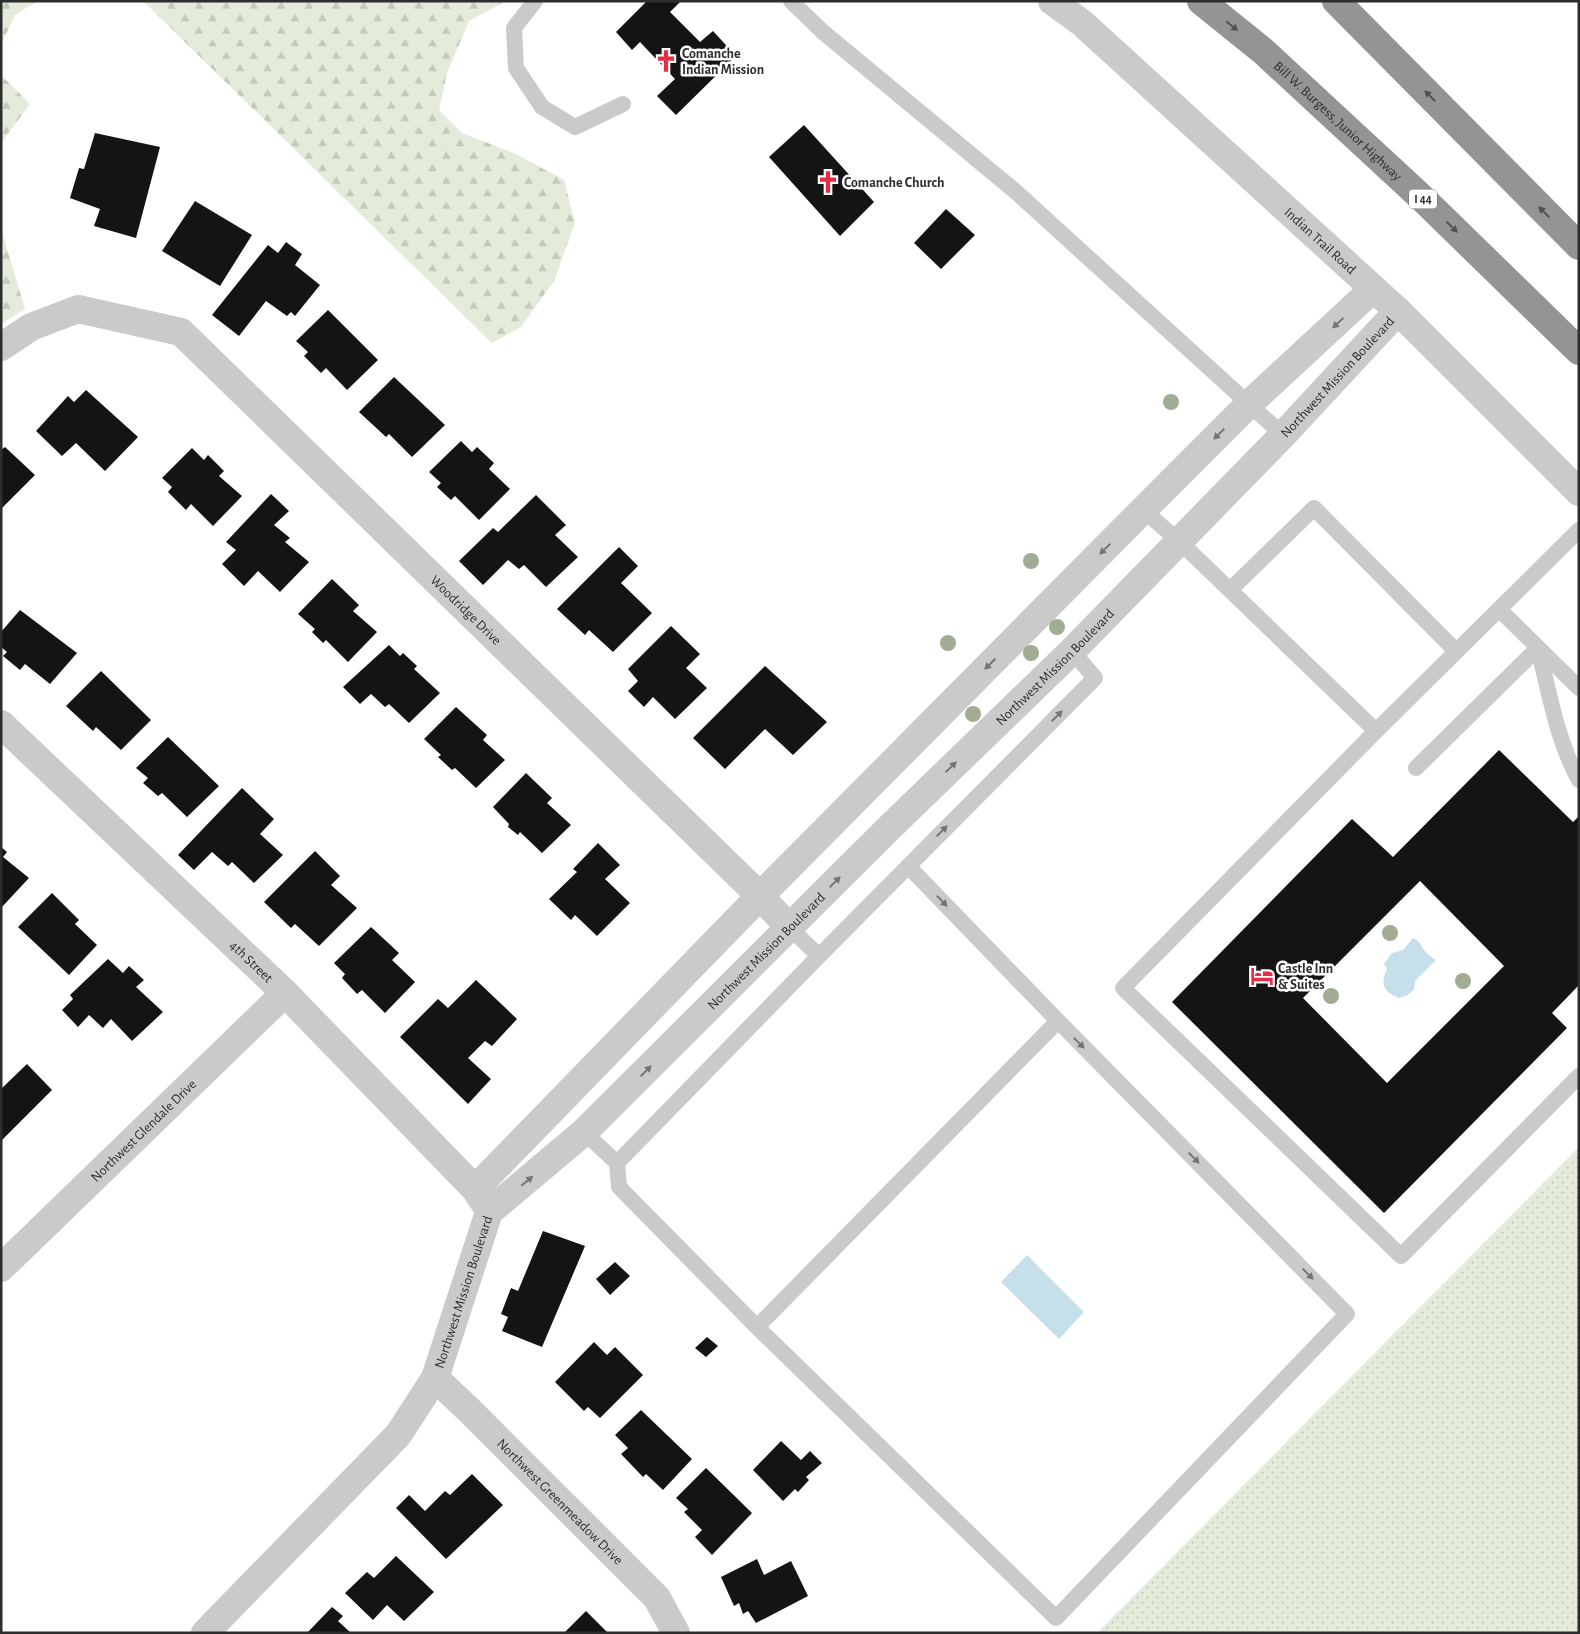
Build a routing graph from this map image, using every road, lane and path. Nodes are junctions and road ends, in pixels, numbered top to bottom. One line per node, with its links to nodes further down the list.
1 (535, 1): 6 (lane)
2 (791, 1): 12 (lane)
3 (1052, 1): 8 (street, Indian Trail Road)
4 (1201, 1): 11 (highway, Bill W. Burgess, Junior Highway / I 44, one-way to 11)
5 (1336, 1): 7 (highway, one-way to 5)
6 (623, 104)
7 (1579, 246)
8 (1374, 290): 9 (street, Indian Trail Road); 12 (street, one-way to 12)
9 (1398, 311): 13 (street, Northwest Mission Boulevard); 14 (street, Indian Trail Road)
10 (1, 346): 29 (street, Woodridge Drive)
11 (1579, 351)
12 (1249, 404): 13 (lane); 15 (street, one-way to 15)
13 (1283, 435): 17 (street, Northwest Mission Boulevard)
14 (1579, 492)
15 (1143, 510): 17 (lane); 29 (street, one-way to 29)
16 (1579, 530): 19 (lane)
17 (1179, 541): 18 (lane); 21 (street, Northwest Mission Boulevard)
18 (1230, 590): 22 (lane); 25 (lane)
19 (1500, 610): 20 (lane); 22 (lane)
20 (1538, 648): 23 (lane); 26 (lane); 27 (lane)
21 (1072, 651): 28 (lane, one-way to 21); 30 (street, Northwest Mission Boulevard, one-way to 21)
22 (1456, 651): 25 (lane)
23 (1579, 688)
24 (1, 724): 32 (street, 4th Street)
25 (1376, 731): 34 (lane)
26 (1416, 768)
27 (1579, 780)
28 (908, 866): 31 (lane); 33 (lane, one-way to 33)
29 (760, 896): 30 (street, Woodridge Drive); 37 (street)
30 (790, 928): 31 (lane); 35 (street, Northwest Mission Boulevard, one-way to 30)
31 (819, 956): 36 (lane)
32 (285, 993): 37 (street, 4th Street); 39 (street, Northwest Glendale Drive)
33 (1058, 1021): 40 (lane); 40 (lane, one-way to 40)
34 (1579, 1076)
35 (584, 1132): 36 (lane); 38 (street, Northwest Mission Boulevard, one-way to 35)
36 (617, 1163): 40 (lane)
37 (475, 1189): 38 (street, 4th Street)
38 (489, 1212): 41 (street, Northwest Mission Boulevard)
39 (1, 1268)
40 (757, 1328)
41 (434, 1378): 42 (street, Northwest Mission Boulevard); 43 (street, Northwest Greenmeadow Drive)
42 (205, 1633)
43 (676, 1633)

